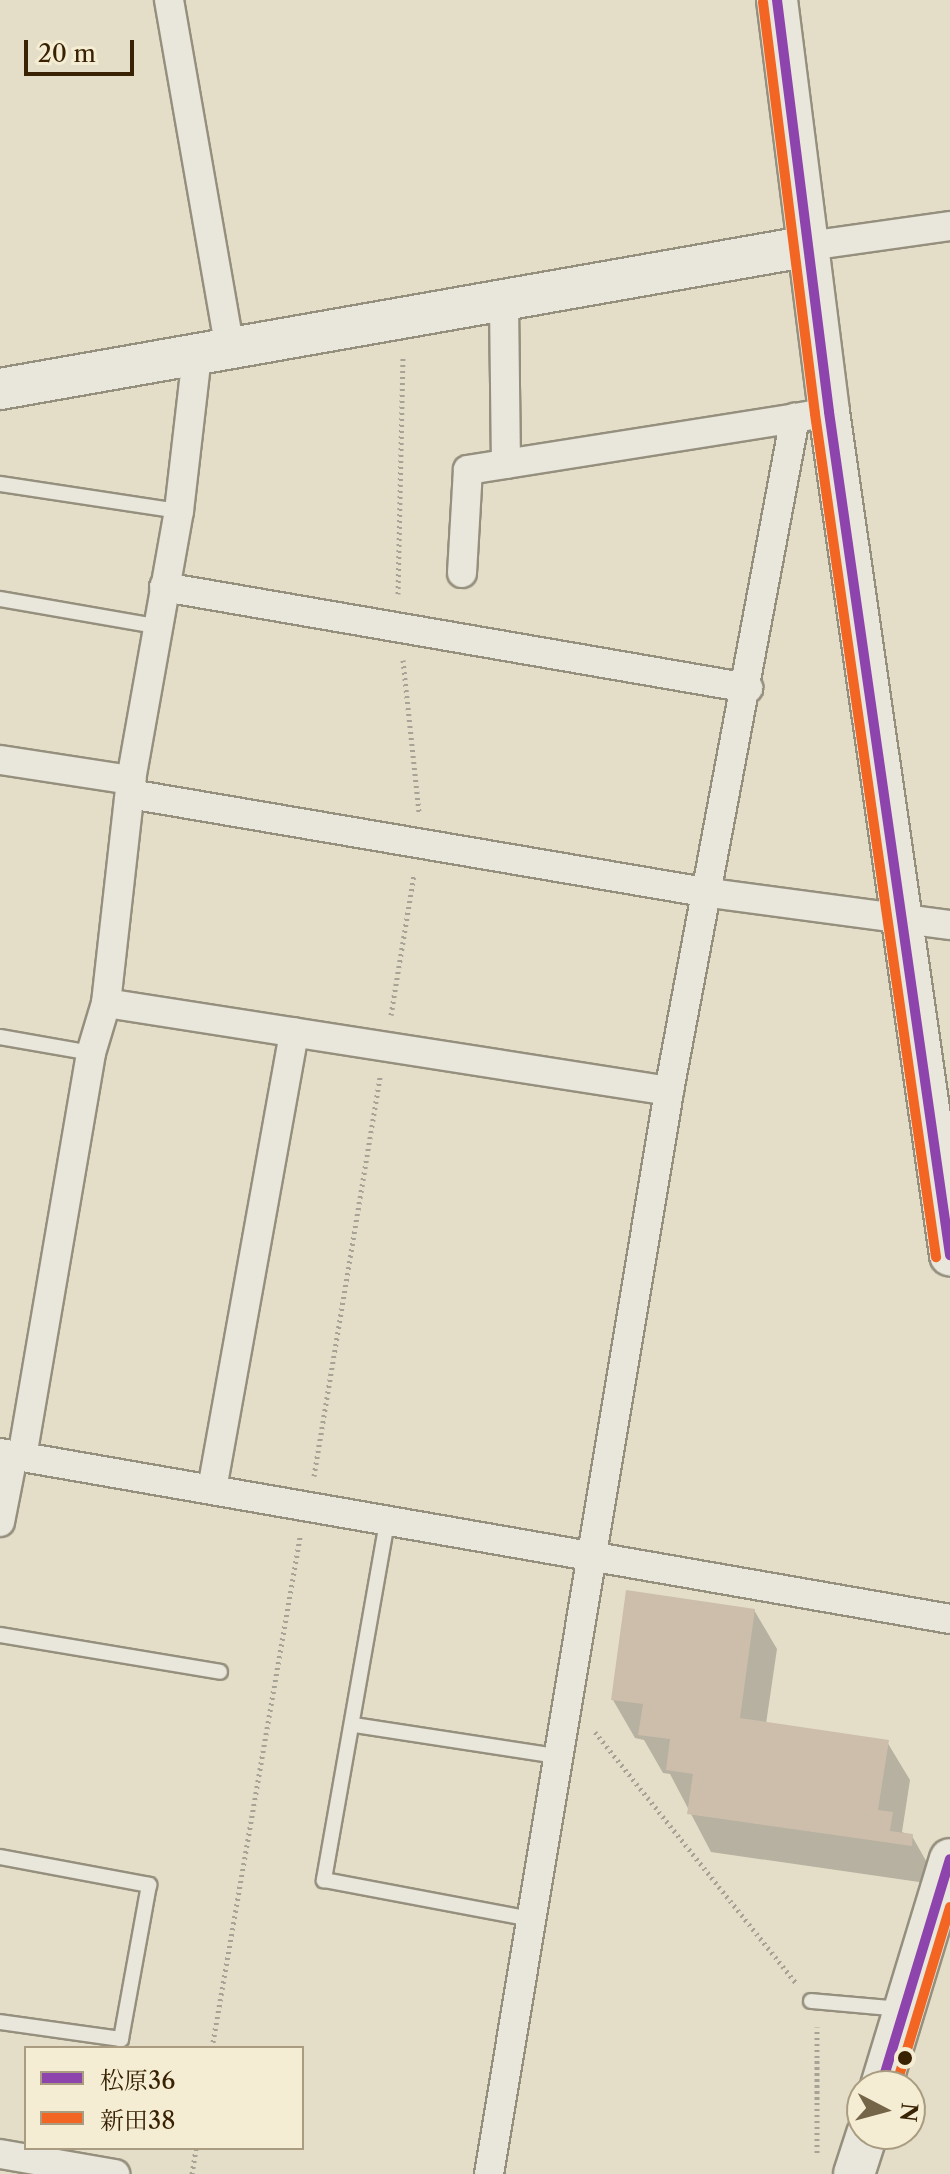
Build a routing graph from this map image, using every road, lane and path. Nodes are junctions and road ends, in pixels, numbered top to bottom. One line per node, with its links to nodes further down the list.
1 (169, 0): 7 (street)
2 (777, 0): 4 (street)
3 (950, 226): 4 (street)
4 (809, 246): 5 (street); 9 (street)
5 (504, 302): 7 (street); 10 (street)
6 (403, 339): 17 (path)
7 (213, 353): 8 (street); 12 (street)
8 (0, 389)
9 (812, 415): 10 (street); 18 (street); 23 (street)
10 (506, 464): 13 (street)
11 (0, 484): 12 (lane)
12 (179, 511): 14 (street)
13 (462, 573)
14 (164, 587): 16 (street); 17 (street)
15 (0, 599): 16 (lane)
16 (155, 626): 20 (street)
17 (399, 628): 18 (street); 21 (path)
18 (748, 688): 22 (street)
19 (0, 760): 20 (street)
20 (131, 787): 21 (street); 25 (street)
21 (419, 842): 22 (street); 28 (path)
22 (710, 893): 23 (street); 30 (street)
23 (903, 918): 24 (street); 31 (street)
24 (950, 925)
25 (106, 1003): 26 (street); 29 (street)
26 (294, 1032): 28 (street); 33 (street)
27 (0, 1037): 29 (lane)
28 (385, 1047): 30 (street); 34 (path)
29 (91, 1053): 32 (street)
30 (669, 1091): 37 (street)
31 (950, 1255)
32 (12, 1455): 33 (street); 35 (street)
33 (212, 1489): 34 (street)
34 (307, 1506): 36 (street); 50 (path)
35 (0, 1522)
36 (387, 1522): 37 (street); 42 (lane)
37 (595, 1559): 38 (street); 41 (street)
38 (950, 1619)
39 (0, 1635): 40 (lane)
40 (220, 1672)
41 (569, 1700): 43 (street); 47 (path)
42 (354, 1725): 43 (lane); 46 (lane)
43 (557, 1756): 46 (street)
44 (0, 1857): 49 (lane)
45 (950, 1859): 48 (street)
46 (531, 1919): 58 (street)
47 (811, 2001): 48 (lane); 55 (path)
48 (905, 2009): 51 (street)
49 (0, 2022)
50 (212, 2046)
51 (886, 2070)
52 (196, 2150): 57 (path)
53 (862, 2150): 59 (street)
54 (0, 2154): 56 (street)
55 (817, 2160)
56 (115, 2174)
57 (192, 2174)
58 (489, 2174)
59 (854, 2174)

